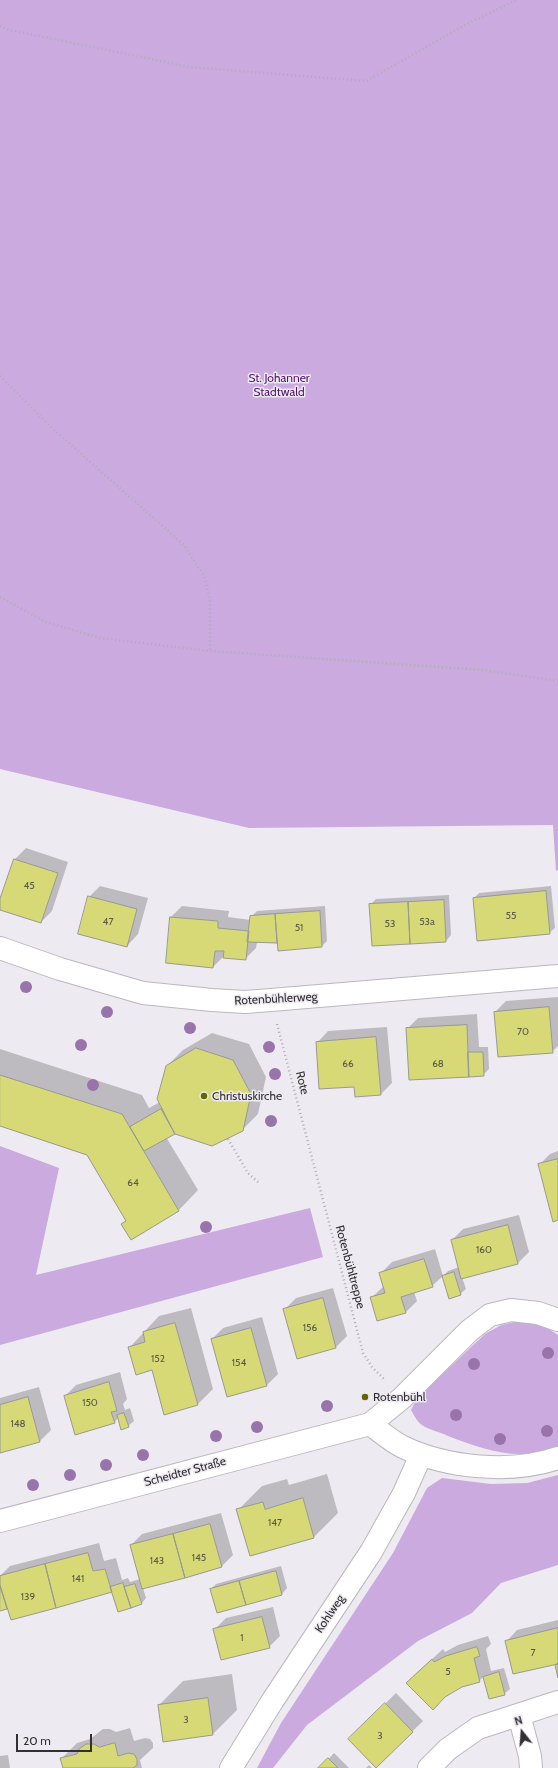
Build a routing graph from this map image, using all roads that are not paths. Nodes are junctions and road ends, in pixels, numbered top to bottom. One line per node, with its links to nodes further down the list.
1 (0, 948): 2 (street, Rotenbühlerweg)
2 (558, 976)
3 (558, 1320): 4 (street, Scheidter Straße)
4 (370, 1424): 5 (street); 7 (street, Scheidter Straße)
5 (421, 1455): 6 (street); 10 (street, Kohlweg)
6 (558, 1458)
7 (0, 1521)
8 (558, 1702): 9 (street)
9 (519, 1715): 11 (street); 12 (street)
10 (231, 1768)
11 (429, 1768)
12 (531, 1768)

